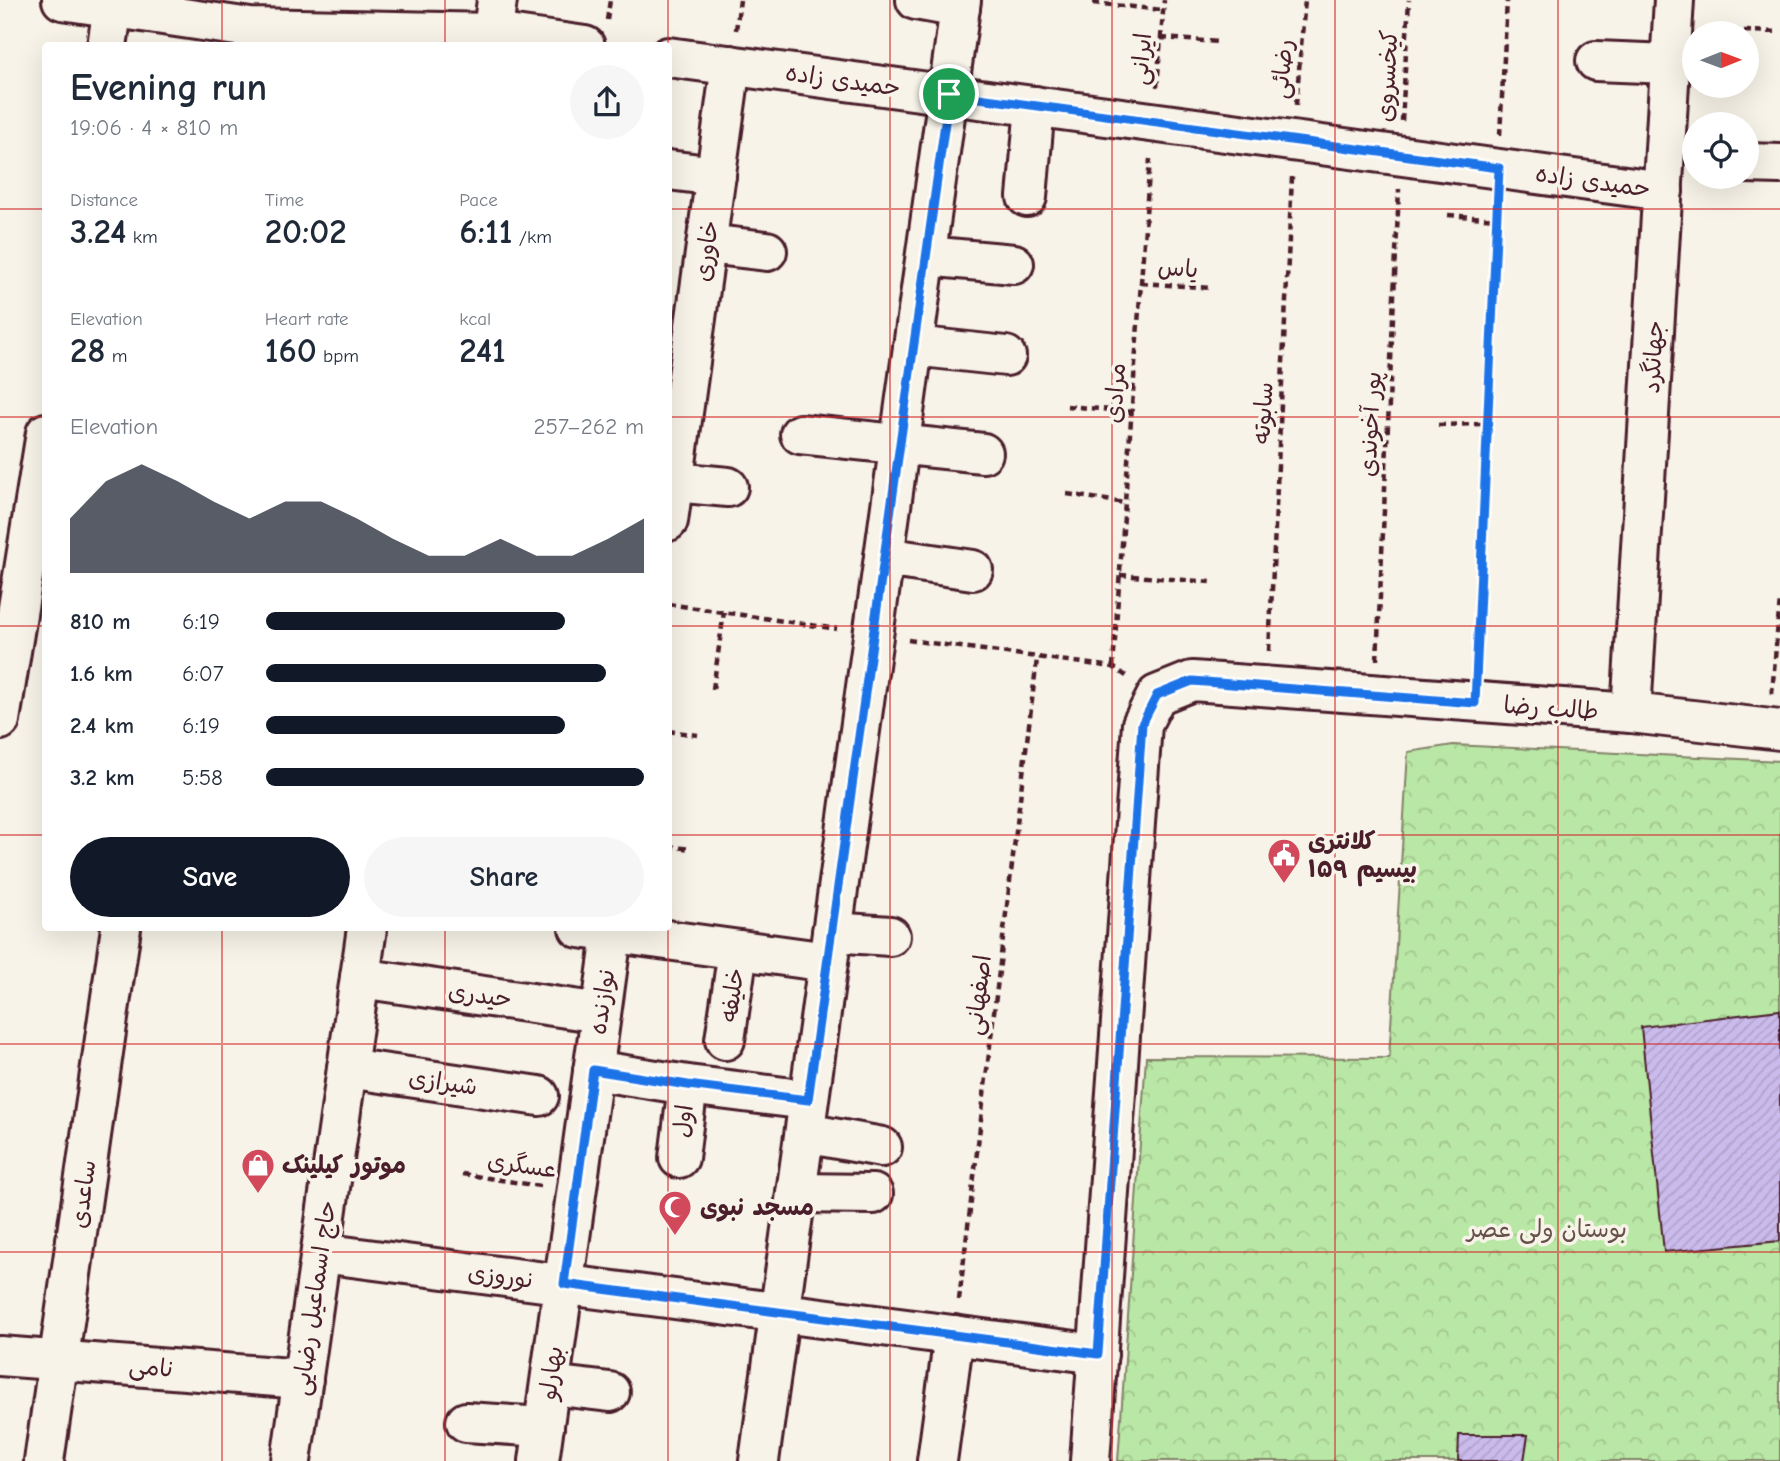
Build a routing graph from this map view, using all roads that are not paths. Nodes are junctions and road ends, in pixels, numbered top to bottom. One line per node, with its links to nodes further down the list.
1 (62, 0): 3 (street)
2 (916, 0): 4 (street)
3 (114, 4): 5 (street); 8 (street)
4 (960, 4): 13 (street)
5 (251, 24): 6 (street)
6 (494, 26): 9 (street)
7 (1672, 31): 11 (street); 18 (street, جهانگرد)
8 (108, 42)
9 (567, 42)
10 (672, 58): 12 (street, حمیدی زاده)
11 (1597, 61)
12 (731, 65): 13 (street, حمیدی زاده); 19 (street, خاوری)
13 (949, 94): 14 (street, حمیدی زاده); 23 (street)
14 (1035, 106): 18 (street, حمیدی زاده); 20 (street)
15 (1759, 163): 16 (street)
16 (1780, 164)
17 (672, 170): 19 (street)
18 (1674, 171): 36 (street, جهانگرد)
19 (716, 176): 21 (street, خاوری)
20 (1027, 197)
21 (707, 244): 22 (street); 31 (street, خاوری)
22 (767, 251)
23 (926, 256): 24 (street); 25 (street)
24 (1014, 264)
25 (913, 346): 26 (street); 28 (street)
26 (1006, 356)
27 (800, 434): 28 (street)
28 (900, 444): 29 (street); 34 (street)
29 (983, 453)
30 (42, 458): 37 (street)
31 (672, 479)
32 (672, 486): 33 (street)
33 (727, 487)
34 (884, 557): 35 (street); 44 (street)
35 (973, 570)
36 (1631, 713): 38 (street, طالب رضا); 62 (street, طالب رضا)
37 (0, 720)
38 (1774, 730)
39 (121, 931): 64 (street, ساعدی)
40 (367, 931): 46 (street, حاج اسماعیل رضایی)
41 (601, 931): 47 (street, نوازنده)
42 (614, 931): 45 (street)
43 (890, 936): 44 (street)
44 (830, 947): 45 (street); 53 (street)
45 (738, 950): 48 (street, خلیفه)
46 (359, 978): 47 (street, حیدری); 49 (street, حاج اسماعیل رضایی)
47 (601, 1013): 50 (street, نوازنده)
48 (725, 1040)
49 (347, 1068): 52 (street, شیرازی); 58 (street, حاج اسماعیل رضایی)
50 (593, 1070): 51 (street); 59 (street, نوازنده)
51 (688, 1085): 53 (street); 55 (street, اول)
52 (538, 1096)
53 (806, 1116): 54 (street); 56 (street)
54 (882, 1147)
55 (679, 1158)
56 (796, 1193): 57 (street); 60 (street)
57 (873, 1194)
58 (321, 1253): 59 (street, نوروزی); 65 (street, حاج اسماعیل رضایی)
59 (564, 1284): 60 (street, نوروزی); 66 (street, بهارلو)
60 (780, 1312): 61 (street, نوروزی); 72 (street)
61 (954, 1335): 62 (street, نوروزی); 73 (street)
62 (1098, 1354): 74 (street)
63 (0, 1356): 64 (street, نامی)
64 (59, 1360): 65 (street, نامی); 70 (street, ساعدی)
65 (303, 1379): 71 (street, حاج اسماعیل رضایی)
66 (550, 1385): 67 (street); 69 (street, بهارلو)
67 (610, 1392)
68 (466, 1422): 69 (street)
69 (542, 1444)
70 (44, 1461)
71 (291, 1461)
72 (759, 1461)
73 (937, 1461)
74 (1090, 1461)

